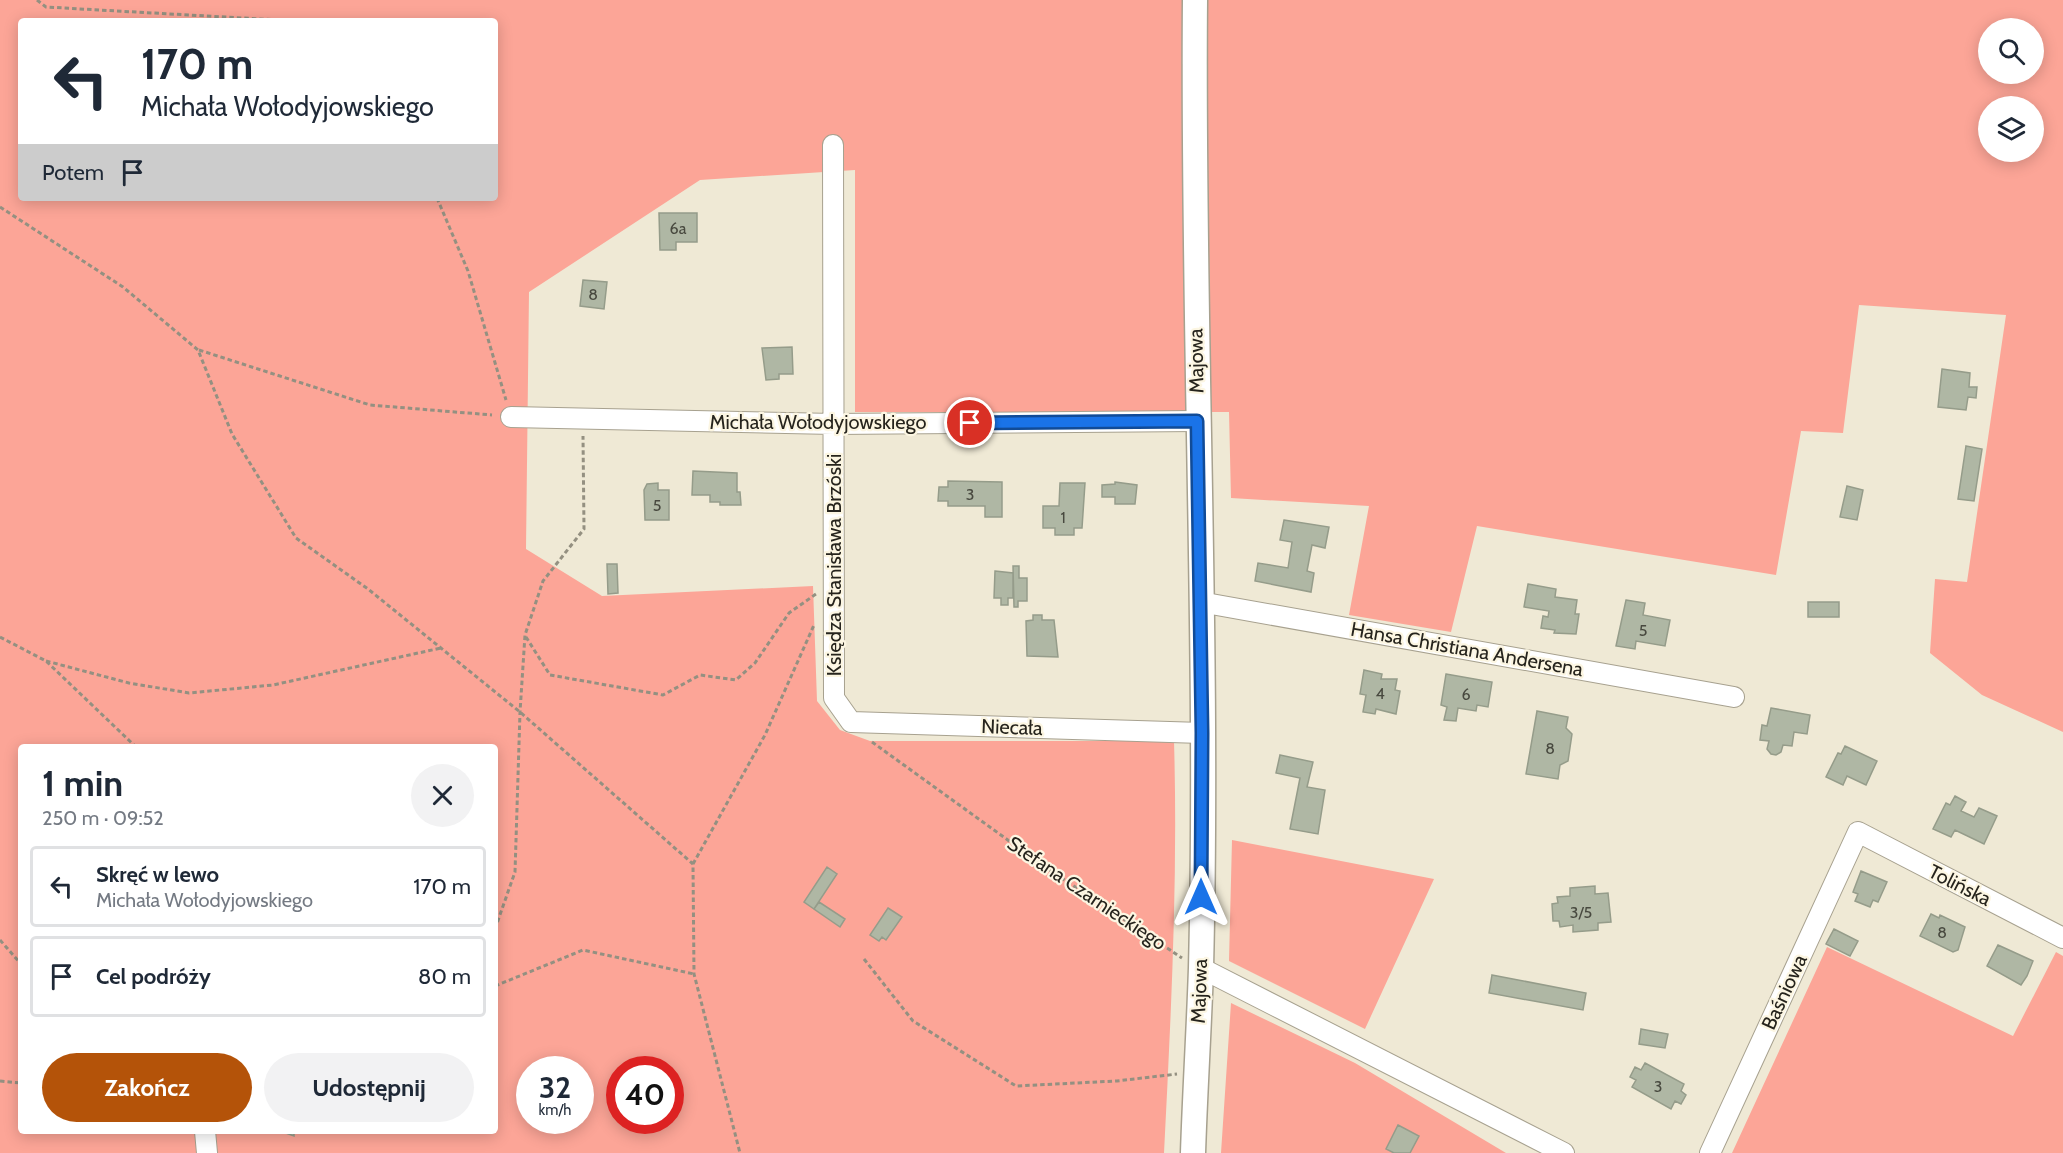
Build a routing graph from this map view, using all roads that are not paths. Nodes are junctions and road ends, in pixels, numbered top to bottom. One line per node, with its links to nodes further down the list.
1 (1195, 0): 4 (street, Majowa)
2 (833, 145): 5 (street, Księdza Stanisława Brzóski)
3 (511, 417): 5 (street, Michała Wołodyjowskiego)
4 (1197, 421): 5 (street, Michała Wołodyjowskiego); 6 (street, Majowa)
5 (834, 424): 8 (street, Księdza Stanisława Brzóski)
6 (1200, 602): 7 (street, Hansa Christiana Andersena); 9 (street, Majowa)
7 (1734, 697)
8 (851, 722): 9 (street, Niecała)
9 (1202, 733): 12 (street, Majowa)
10 (1858, 832): 11 (street, Tolińska); 17 (street, Baśniowa)
11 (2063, 938)
12 (1201, 968): 15 (street, Majowa); 16 (street)
13 (205, 1134): 14 (street)
14 (207, 1153)
15 (1193, 1153)
16 (1564, 1153)
17 (1710, 1153)

